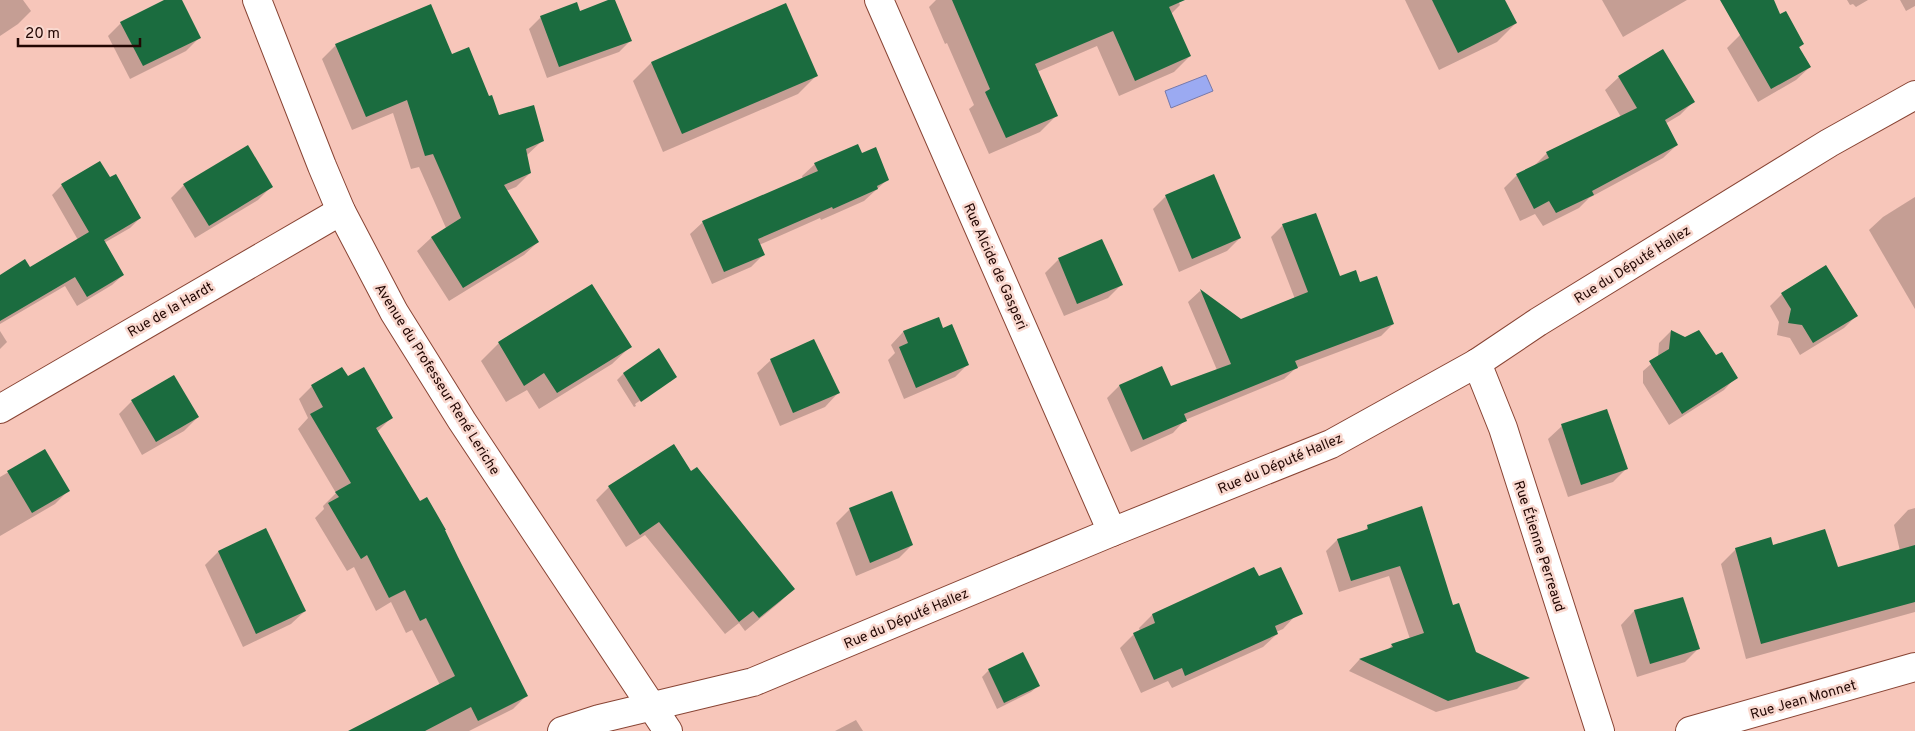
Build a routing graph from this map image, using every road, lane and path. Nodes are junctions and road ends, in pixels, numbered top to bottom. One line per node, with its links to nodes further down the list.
1 (258, 0): 4 (street, Avenue du Professeur René Leriche)
2 (879, 0): 7 (street, Rue Alcide de Gasperi)
3 (1915, 94): 5 (street, Rue du Député Hallez)
4 (341, 211): 6 (street, Rue de la Hardt); 9 (street, Avenue du Professeur René Leriche)
5 (1477, 362): 7 (street, Rue du Député Hallez); 12 (street, Rue Étienne Perreaud)
6 (0, 409)
7 (1112, 532): 9 (street, Rue du Député Hallez)
8 (1915, 668): 13 (street, Rue Jean Monnet)
9 (652, 706): 10 (street, Rue du Député Hallez); 11 (street, Avenue du Professeur René Leriche)
10 (562, 731)
11 (668, 731)
12 (1600, 731)
13 (1690, 731)

